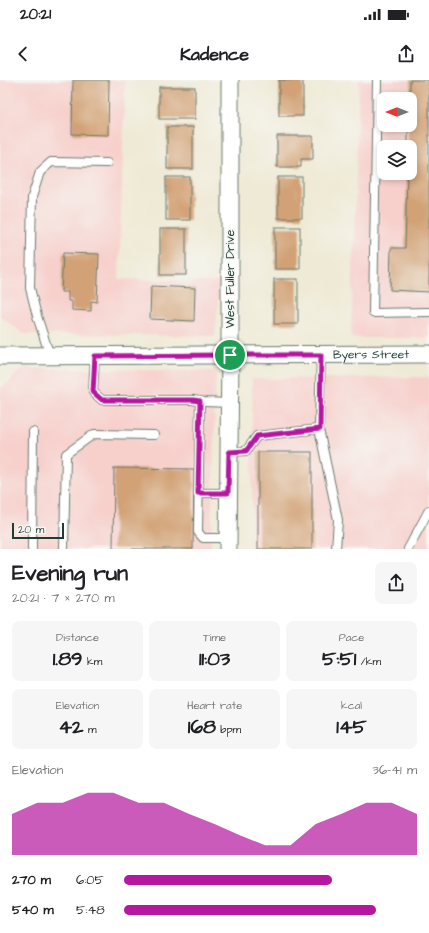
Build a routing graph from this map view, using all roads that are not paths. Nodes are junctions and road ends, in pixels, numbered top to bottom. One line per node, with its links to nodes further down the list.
1 (230, 80): 6 (street, West Fuller Drive)
2 (377, 80): 4 (lane)
3 (108, 163): 9 (lane)
4 (429, 312)
5 (429, 354): 7 (street, Byers Street)
6 (230, 355): 7 (street, Byers Street); 10 (street, Byers Street); 12 (street, West Fuller Drive)
7 (321, 355): 13 (lane)
8 (0, 356): 9 (street, Byers Street)
9 (50, 356): 10 (street, Byers Street)
10 (95, 356): 11 (lane)
11 (200, 401): 12 (lane); 17 (lane)
12 (230, 403): 16 (street, West Fuller Drive)
13 (320, 429): 16 (lane); 23 (lane)
14 (33, 432): 21 (lane)
15 (154, 436): 22 (lane)
16 (229, 452): 18 (street, West Fuller Drive)
17 (198, 493): 18 (lane); 20 (lane)
18 (228, 493): 20 (street, West Fuller Drive)
19 (429, 510): 24 (lane)
20 (228, 544)
21 (32, 549)
22 (64, 549)
23 (336, 549)
24 (408, 549)

